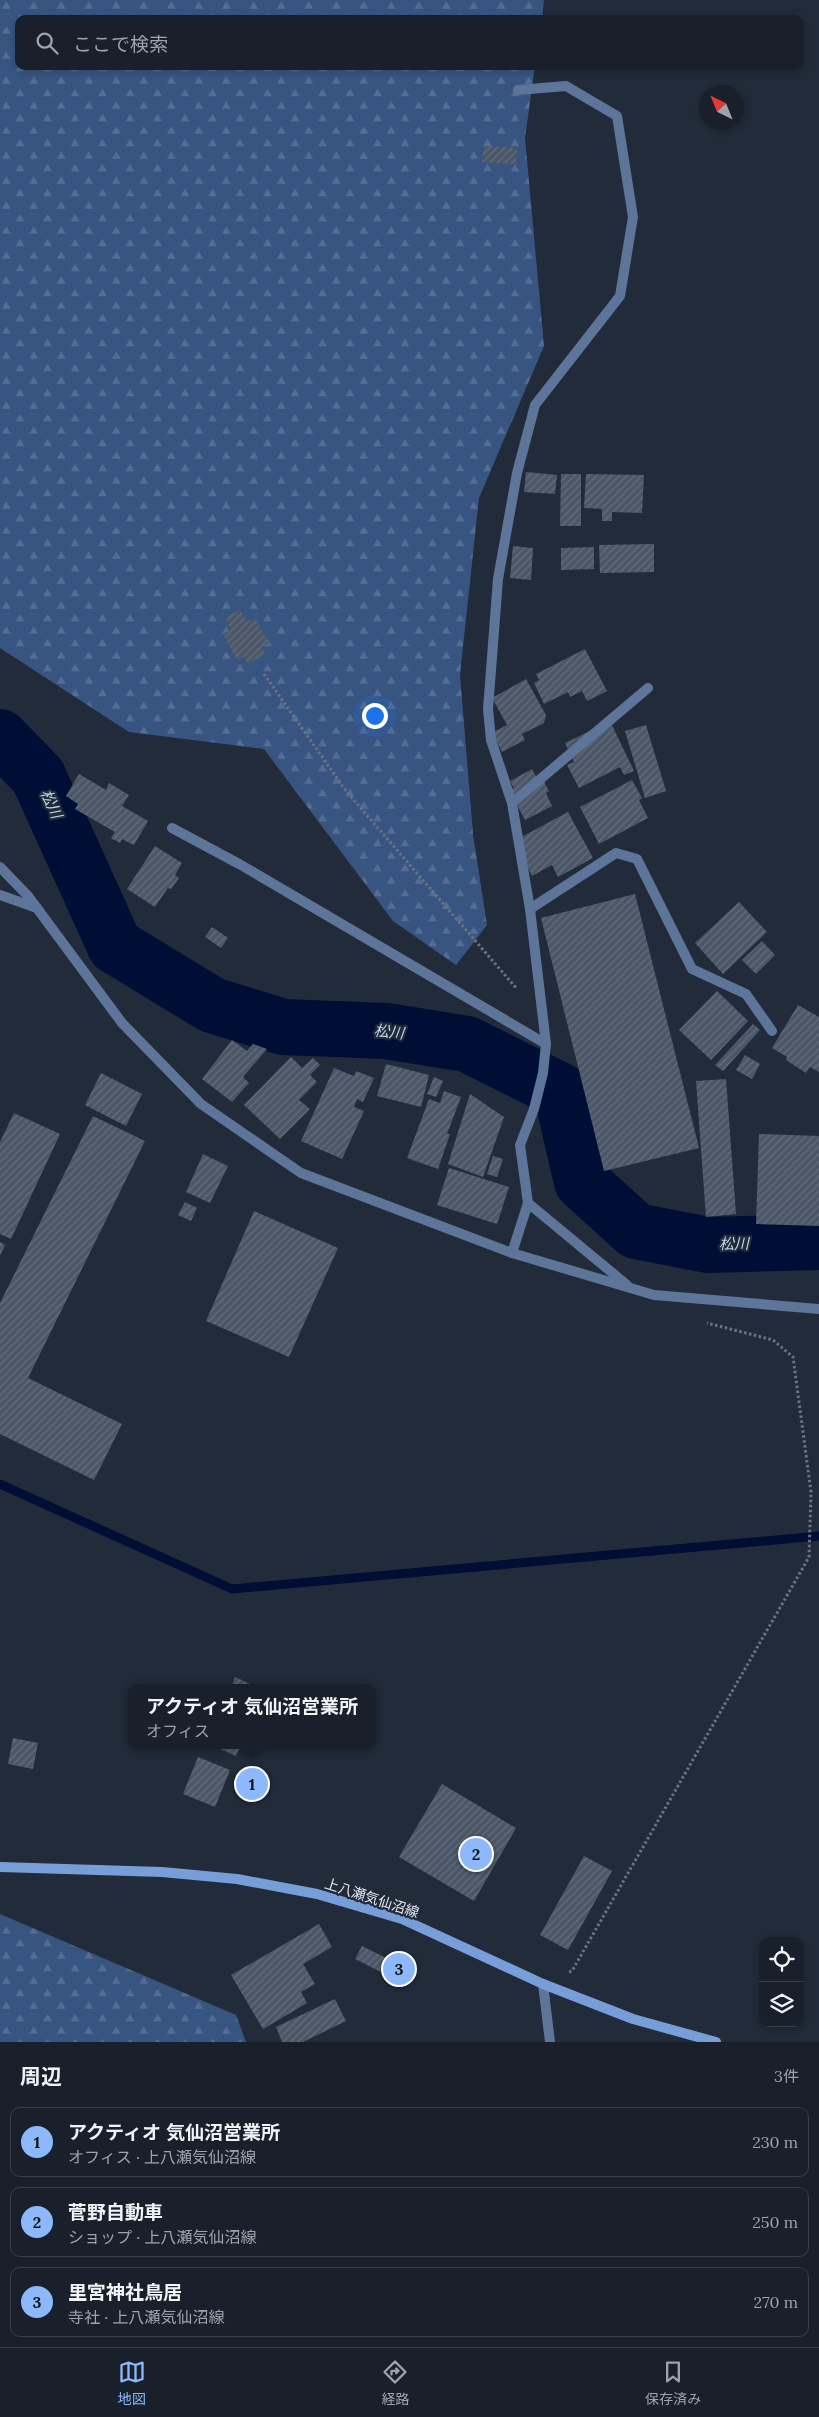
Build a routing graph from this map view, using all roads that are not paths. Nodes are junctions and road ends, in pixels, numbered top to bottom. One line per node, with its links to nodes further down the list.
1 (518, 90): 3 (street)
2 (648, 688): 3 (street)
3 (512, 803): 8 (street)
4 (172, 828): 10 (street)
5 (0, 867): 7 (street)
6 (0, 895): 7 (street)
7 (37, 908): 12 (street)
8 (530, 909): 9 (street); 10 (street)
9 (772, 1031)
10 (546, 1044): 11 (street)
11 (528, 1203): 12 (street); 13 (street)
12 (512, 1253): 13 (street)
13 (632, 1288): 14 (street)
14 (819, 1309)
15 (0, 1867): 16 (main road, 上八瀬気仙沼線)
16 (544, 1984): 17 (street); 18 (main road, 上八瀬気仙沼線)
17 (550, 2042)
18 (716, 2042)

